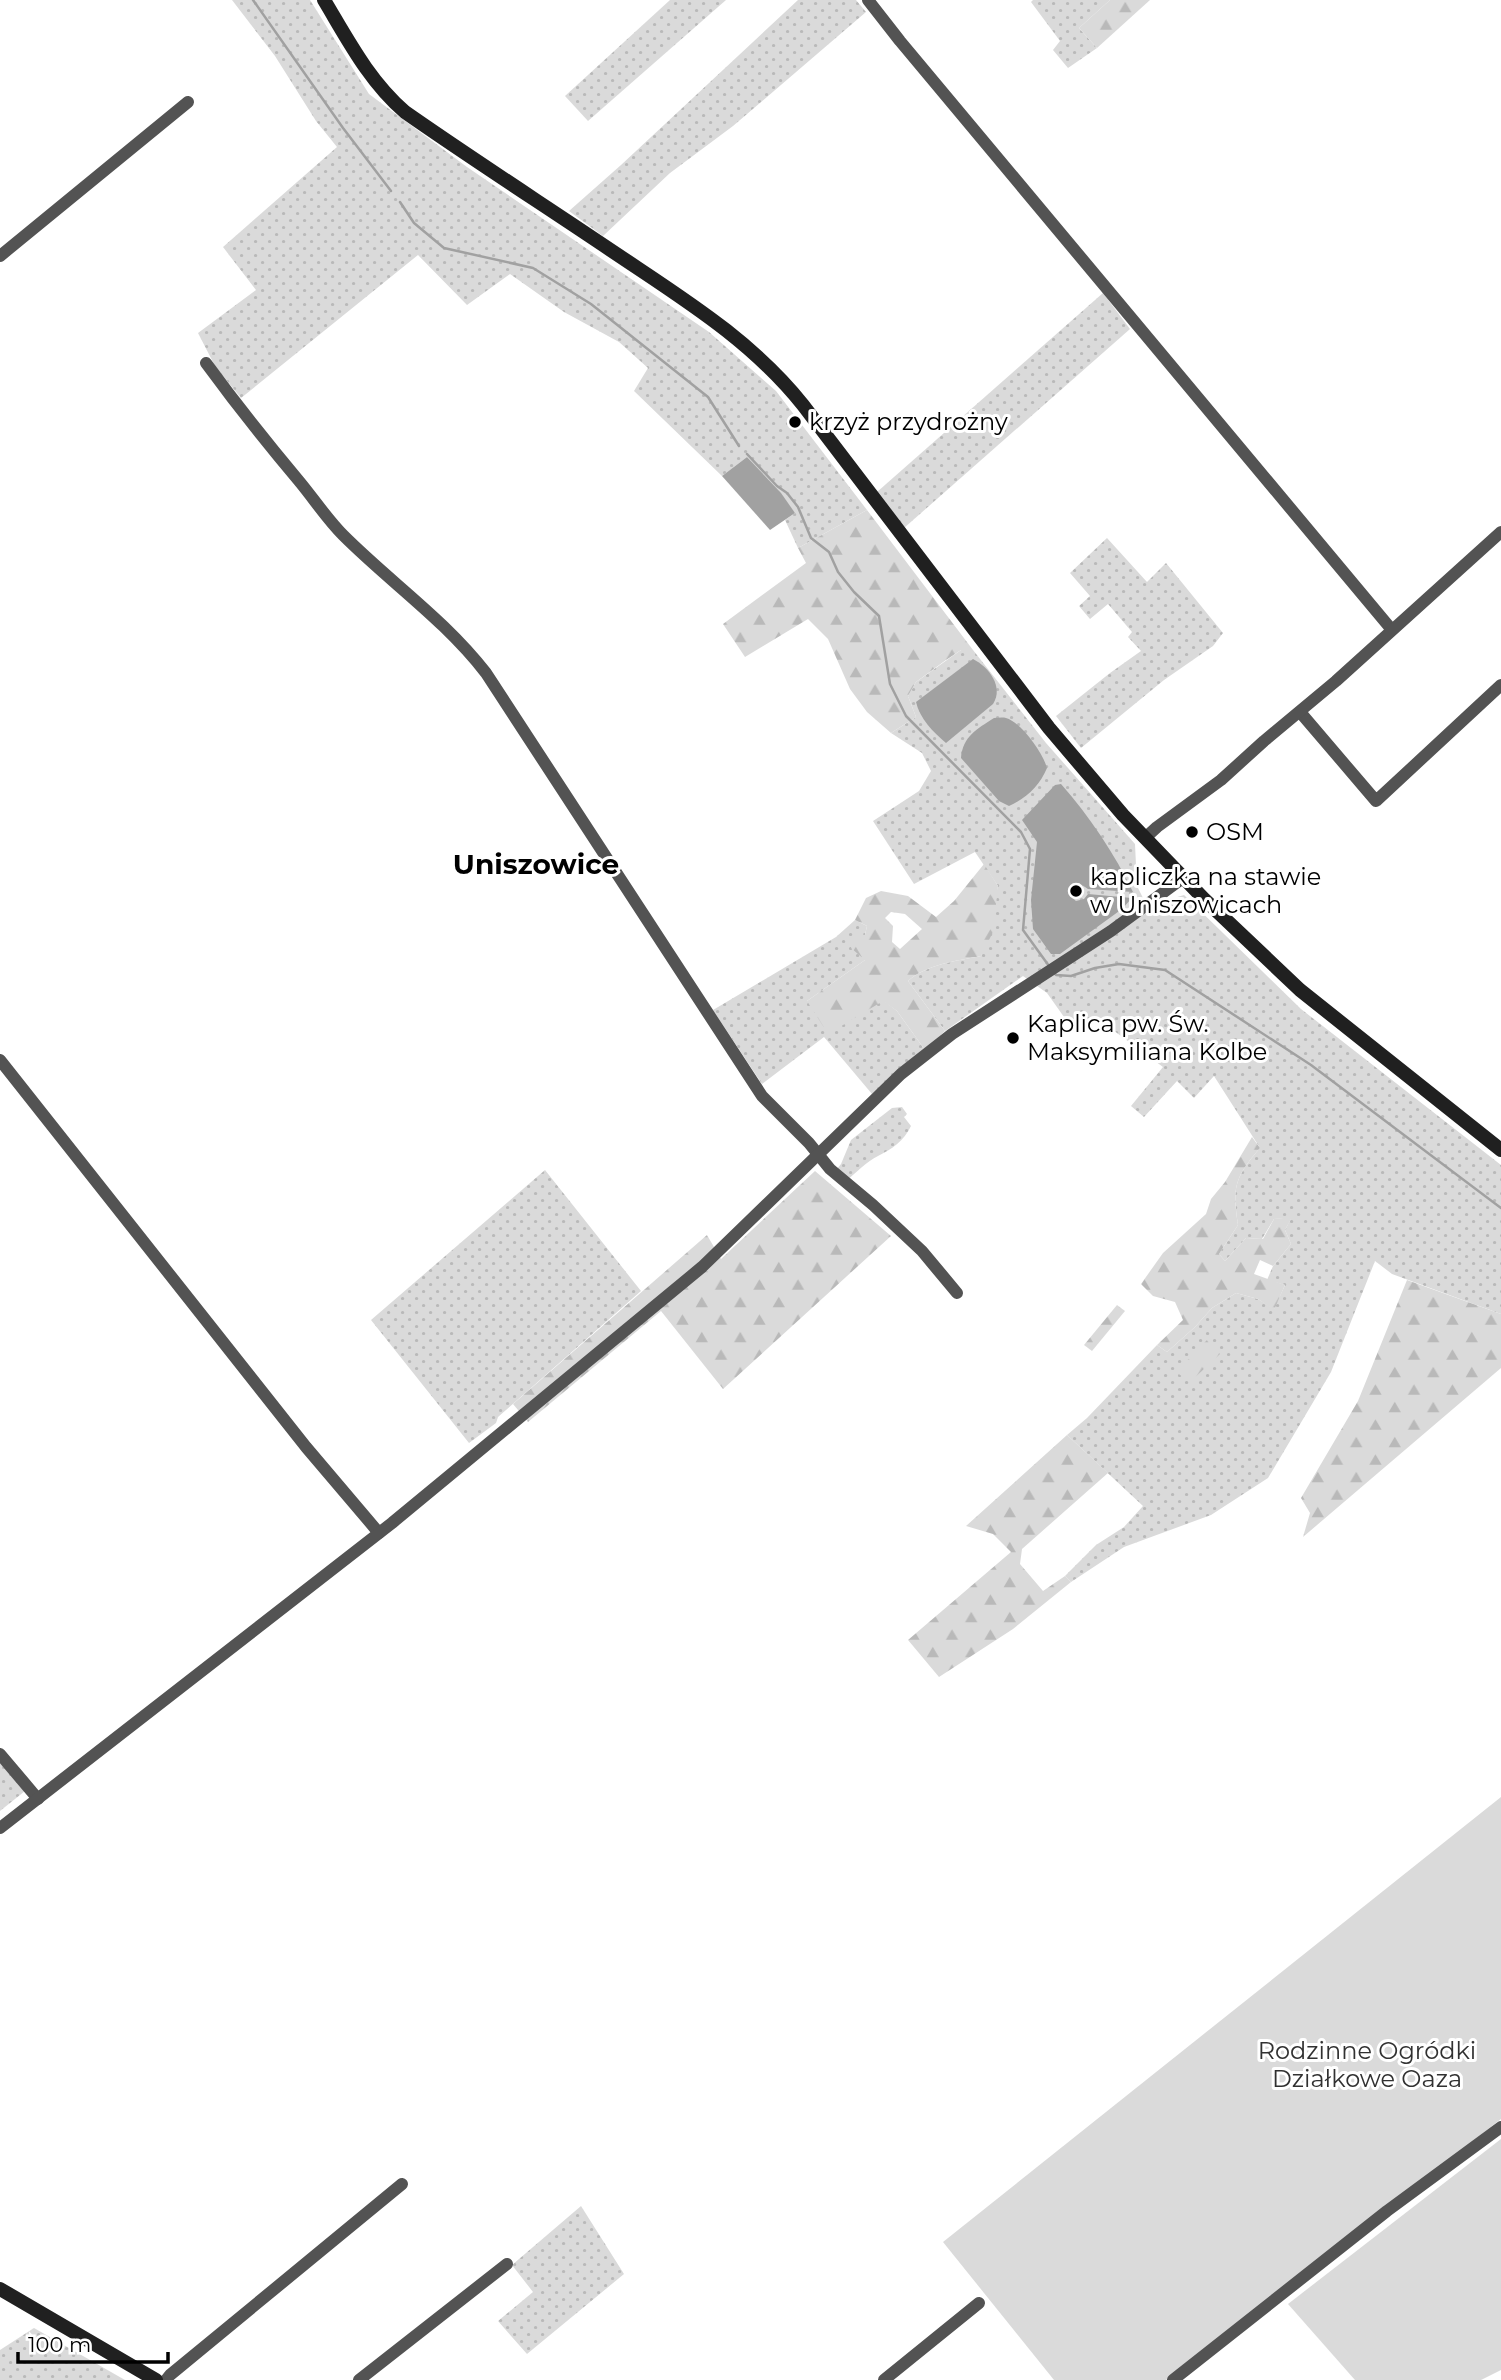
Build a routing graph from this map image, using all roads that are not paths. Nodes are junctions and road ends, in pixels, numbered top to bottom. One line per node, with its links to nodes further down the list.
1 (324, 0): 10 (street)
2 (868, 0): 7 (street)
3 (188, 102): 4 (street)
4 (0, 256)
5 (206, 363): 14 (street)
6 (1501, 532): 7 (street)
7 (1392, 630): 9 (street)
8 (1501, 685): 9 (street)
9 (1300, 712): 10 (street)
10 (1145, 838): 11 (street)
11 (1183, 878): 13 (street); 14 (street)
12 (0, 1060): 16 (street)
13 (1501, 1150)
14 (819, 1155): 15 (street); 16 (street)
15 (957, 1293)
16 (379, 1534): 18 (street)
17 (0, 1754): 18 (street)
18 (38, 1799): 19 (street)
19 (0, 1828)
20 (1501, 2127): 25 (street)
21 (401, 2184): 27 (street)
22 (508, 2264): 28 (street)
23 (0, 2289): 26 (street)
24 (979, 2303): 29 (street)
25 (1186, 2369): 30 (street); 31 (street)
26 (156, 2380)
27 (166, 2380)
28 (359, 2380)
29 (884, 2380)
30 (1173, 2380)
31 (1195, 2380)

